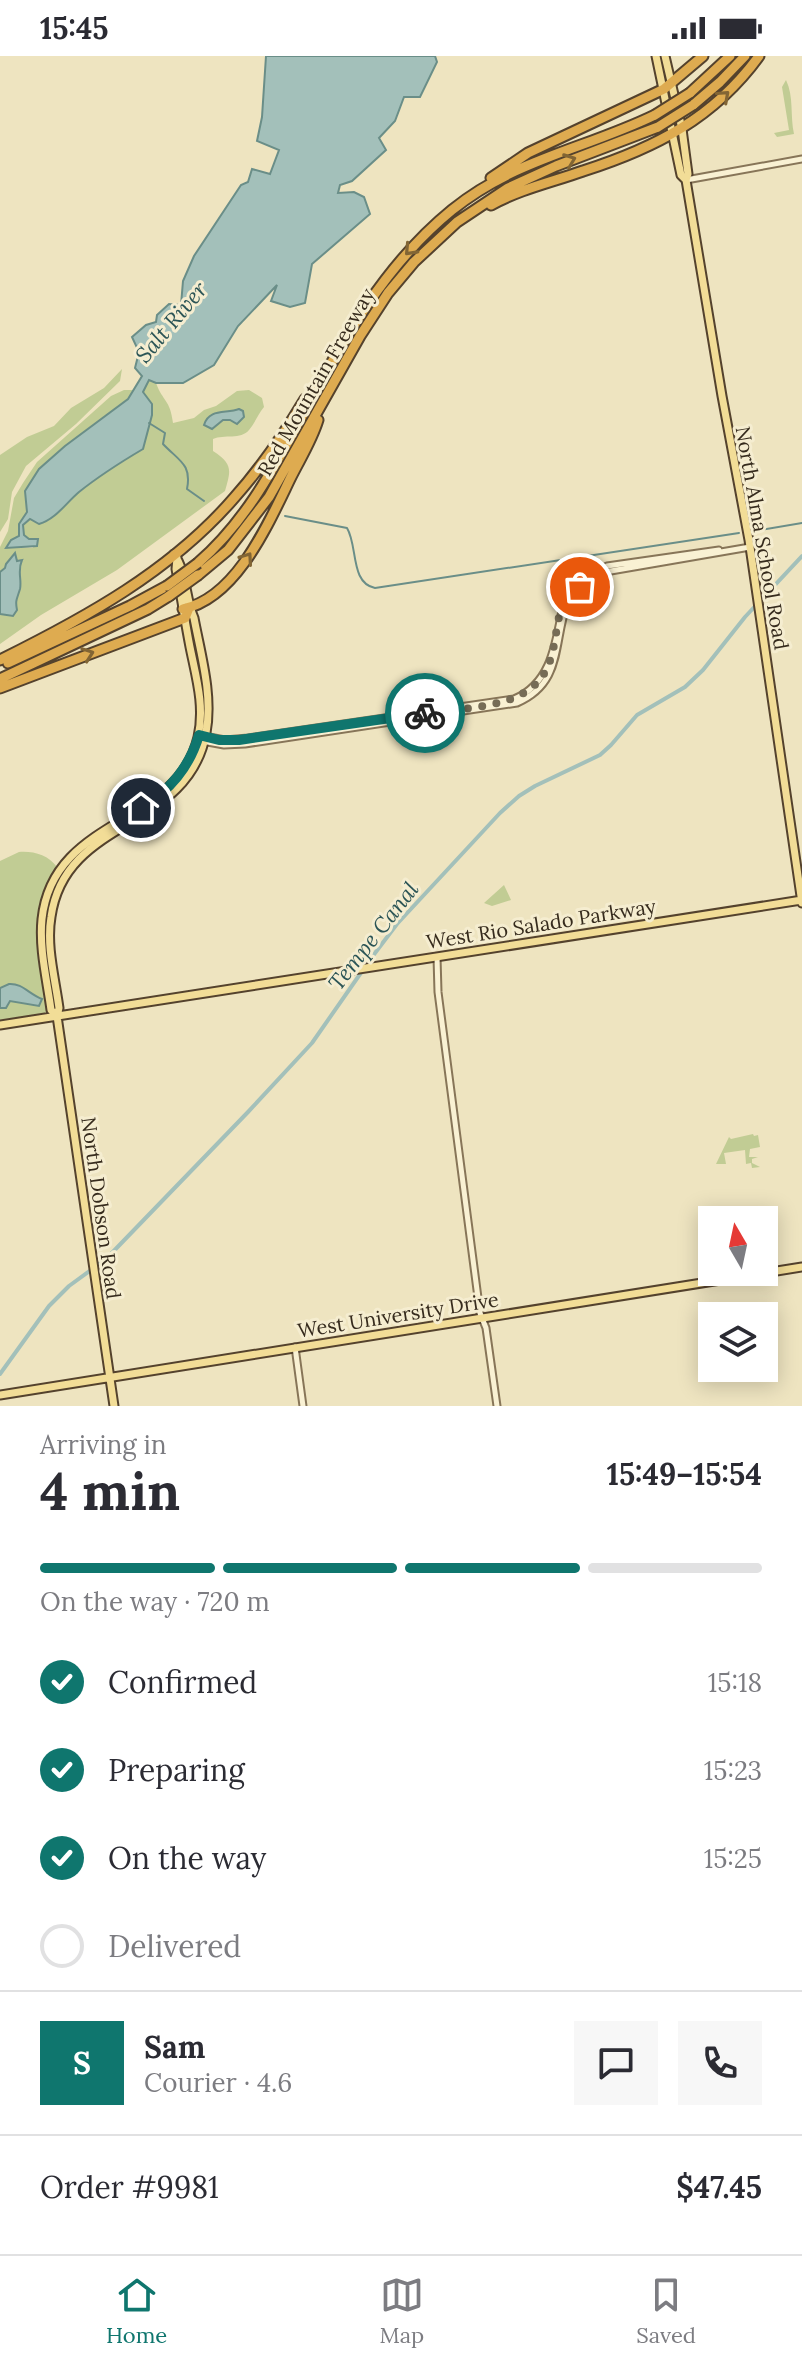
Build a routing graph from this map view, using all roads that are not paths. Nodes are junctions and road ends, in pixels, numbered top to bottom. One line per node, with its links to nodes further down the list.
1 (656, 56): 7 (main road, North Alma School Road)
2 (665, 56): 7 (main road, North Alma School Road)
3 (703, 56): 7 (highway)
4 (730, 56): 10 (highway, Red Mountain Freeway, bridge)
5 (745, 56): 12 (highway, one-way to 5, bridge)
6 (759, 56): 8 (highway, one-way to 6)
7 (668, 87): 8 (main road, North Alma School Road); 10 (highway)
8 (677, 132): 11 (main road, North Alma School Road); 12 (highway)
9 (802, 159): 11 (street)
10 (497, 177): 13 (highway, Red Mountain Freeway, one-way to 13)
11 (686, 180): 15 (main road, North Alma School Road)
12 (497, 199): 14 (highway, Red Mountain Freeway)
13 (341, 345): 17 (highway); 20 (highway, Red Mountain Freeway, bridge)
14 (323, 402): 20 (highway, Red Mountain Freeway, bridge); 23 (highway, one-way to 14)
15 (750, 547): 16 (street); 30 (main road, North Alma School Road)
16 (724, 551): 18 (street); 19 (street)
17 (176, 556): 23 (main road, North Dobson Road); 24 (highway)
18 (575, 583): 19 (street); 21 (street)
19 (581, 588): 22 (street)
20 (168, 591): 25 (highway, Red Mountain Freeway); 26 (highway, Red Mountain Freeway)
21 (566, 592): 22 (street); 28 (street)
22 (574, 598): 28 (street)
23 (186, 612): 27 (highway, one-way to 23); 28 (main road, North Dobson Road)
24 (0, 660)
25 (0, 667)
26 (0, 679)
27 (0, 688)
28 (201, 738): 29 (main road, North Dobson Road); 29 (main road, North Dobson Road)
29 (125, 821): 32 (main road, North Dobson Road); 32 (main road, North Dobson Road)
30 (802, 901): 31 (main road, West Rio Salado Parkway)
31 (437, 957): 32 (main road, West Rio Salado Parkway); 35 (street)
32 (57, 1016): 33 (main road, West Rio Salado Parkway); 37 (main road, North Dobson Road)
33 (0, 1025)
34 (802, 1267): 35 (main road, West University Drive)
35 (483, 1317): 36 (main road, West University Drive); 41 (street)
36 (295, 1347): 37 (main road, West University Drive); 40 (street)
37 (110, 1377): 38 (main road, West University Drive); 39 (main road, North Dobson Road)
38 (0, 1395)
39 (114, 1406)
40 (303, 1406)
41 (497, 1406)

